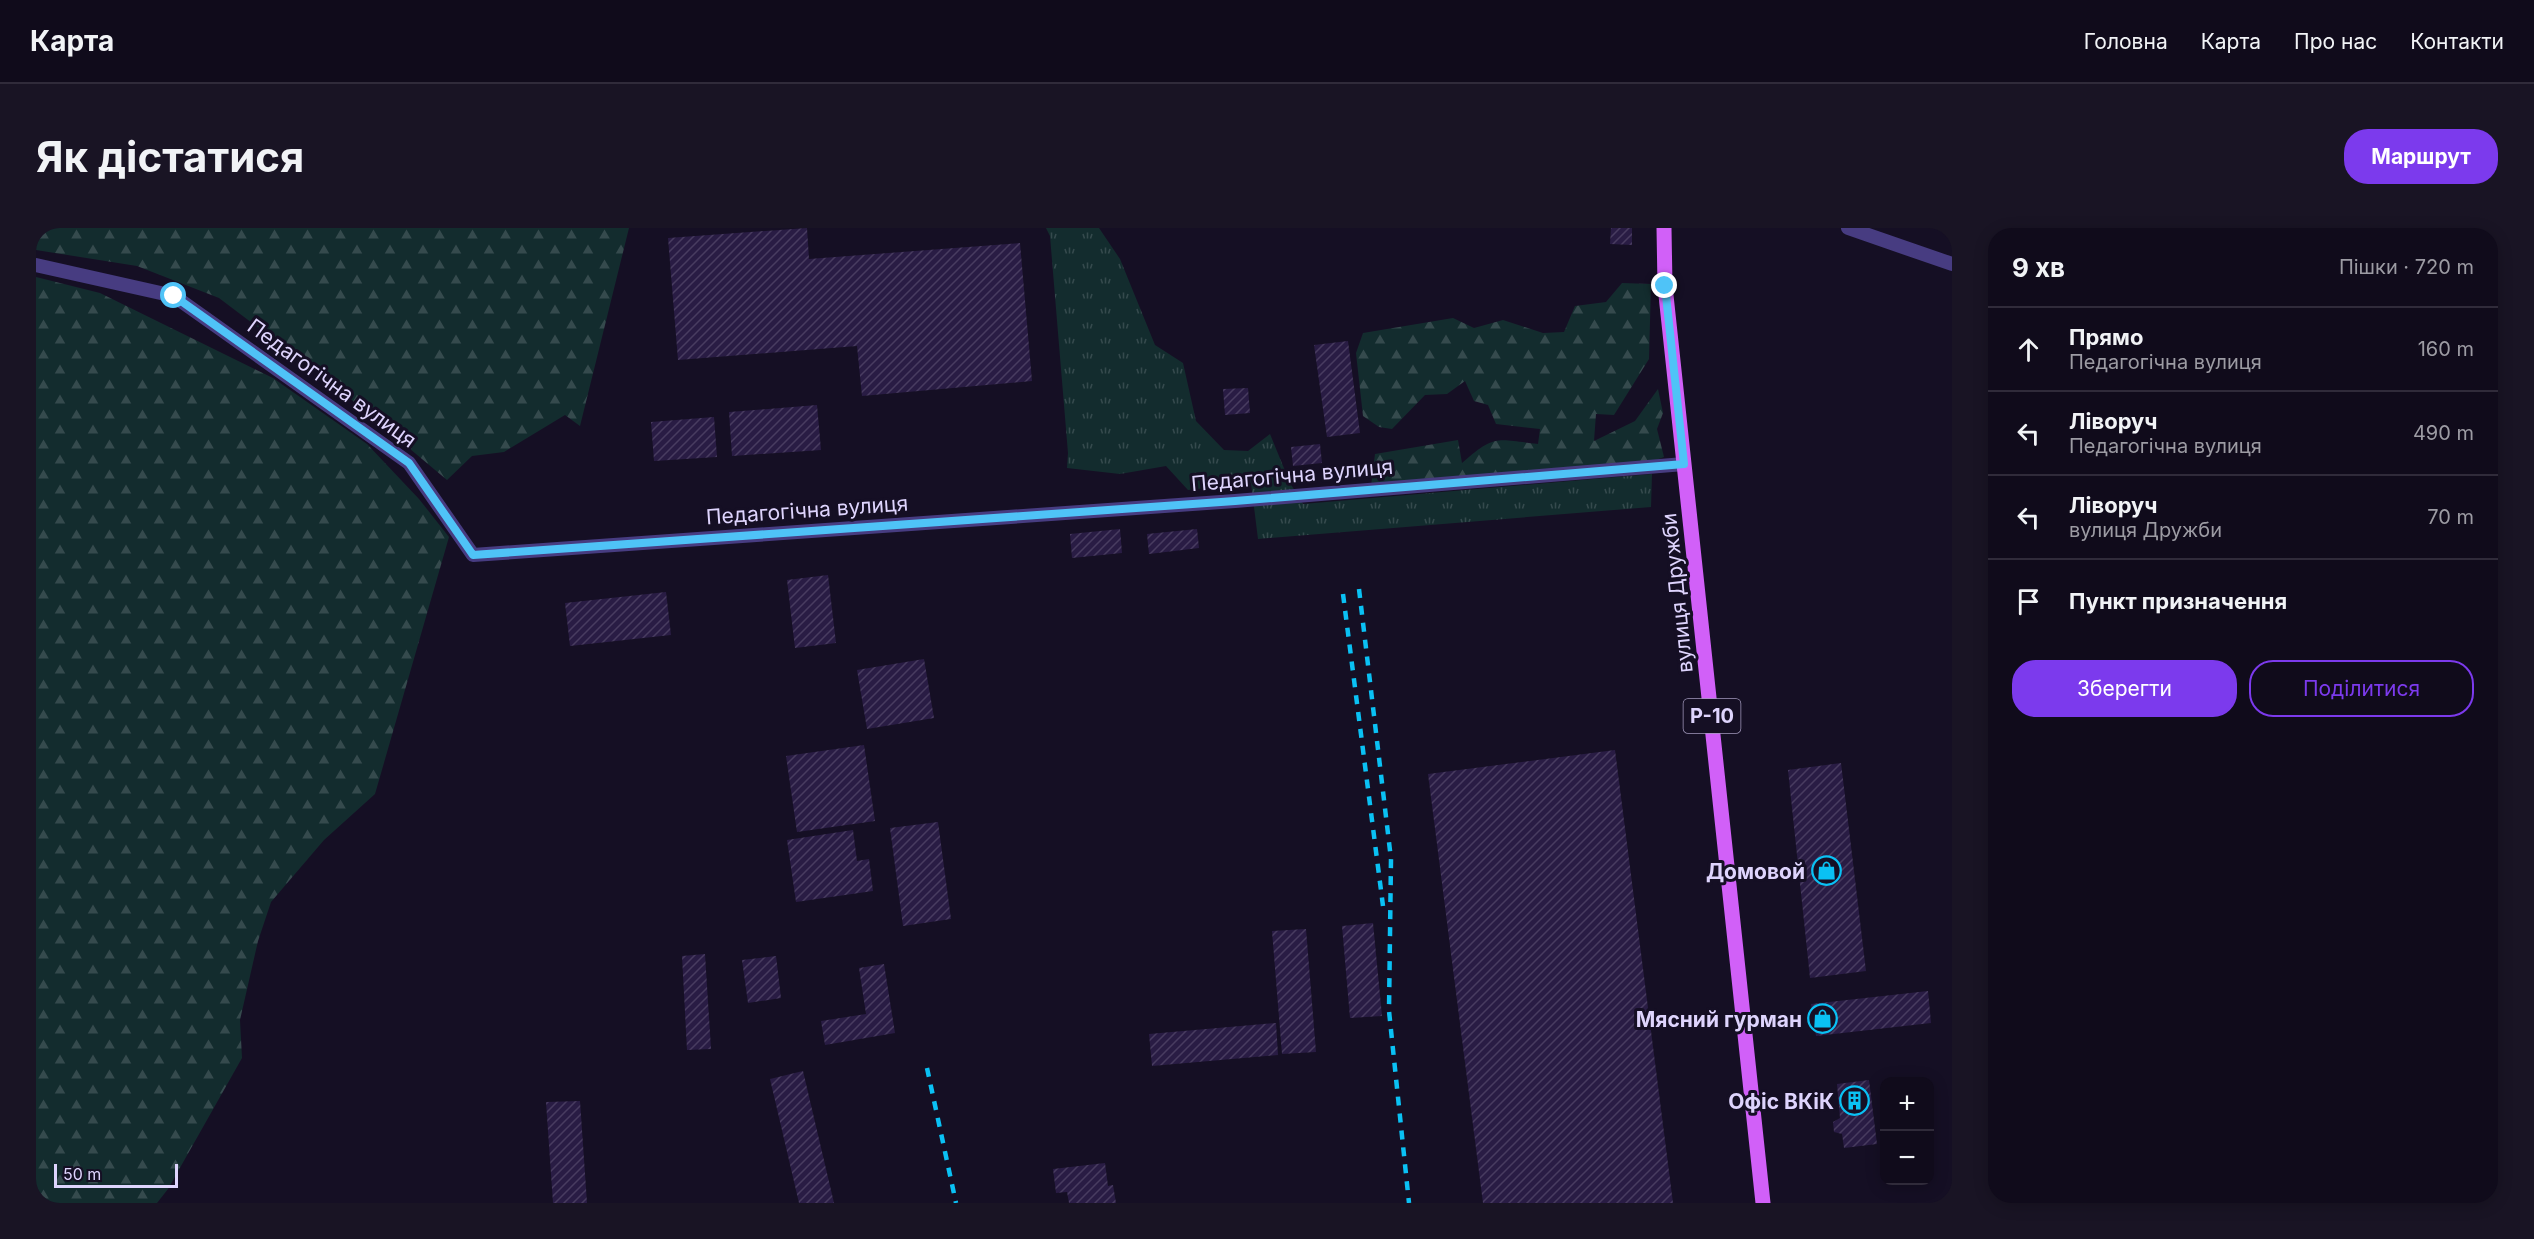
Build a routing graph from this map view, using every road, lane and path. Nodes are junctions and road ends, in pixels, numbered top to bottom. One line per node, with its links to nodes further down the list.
1 (1664, 228): 5 (main road, вулиця Дружби / Р-10)
2 (1848, 228): 3 (street)
3 (1952, 264)
4 (36, 265): 5 (street, Педагогічна вулиця)
5 (1684, 464): 6 (main road, вулиця Дружби / Р-10)
6 (1763, 1203)

